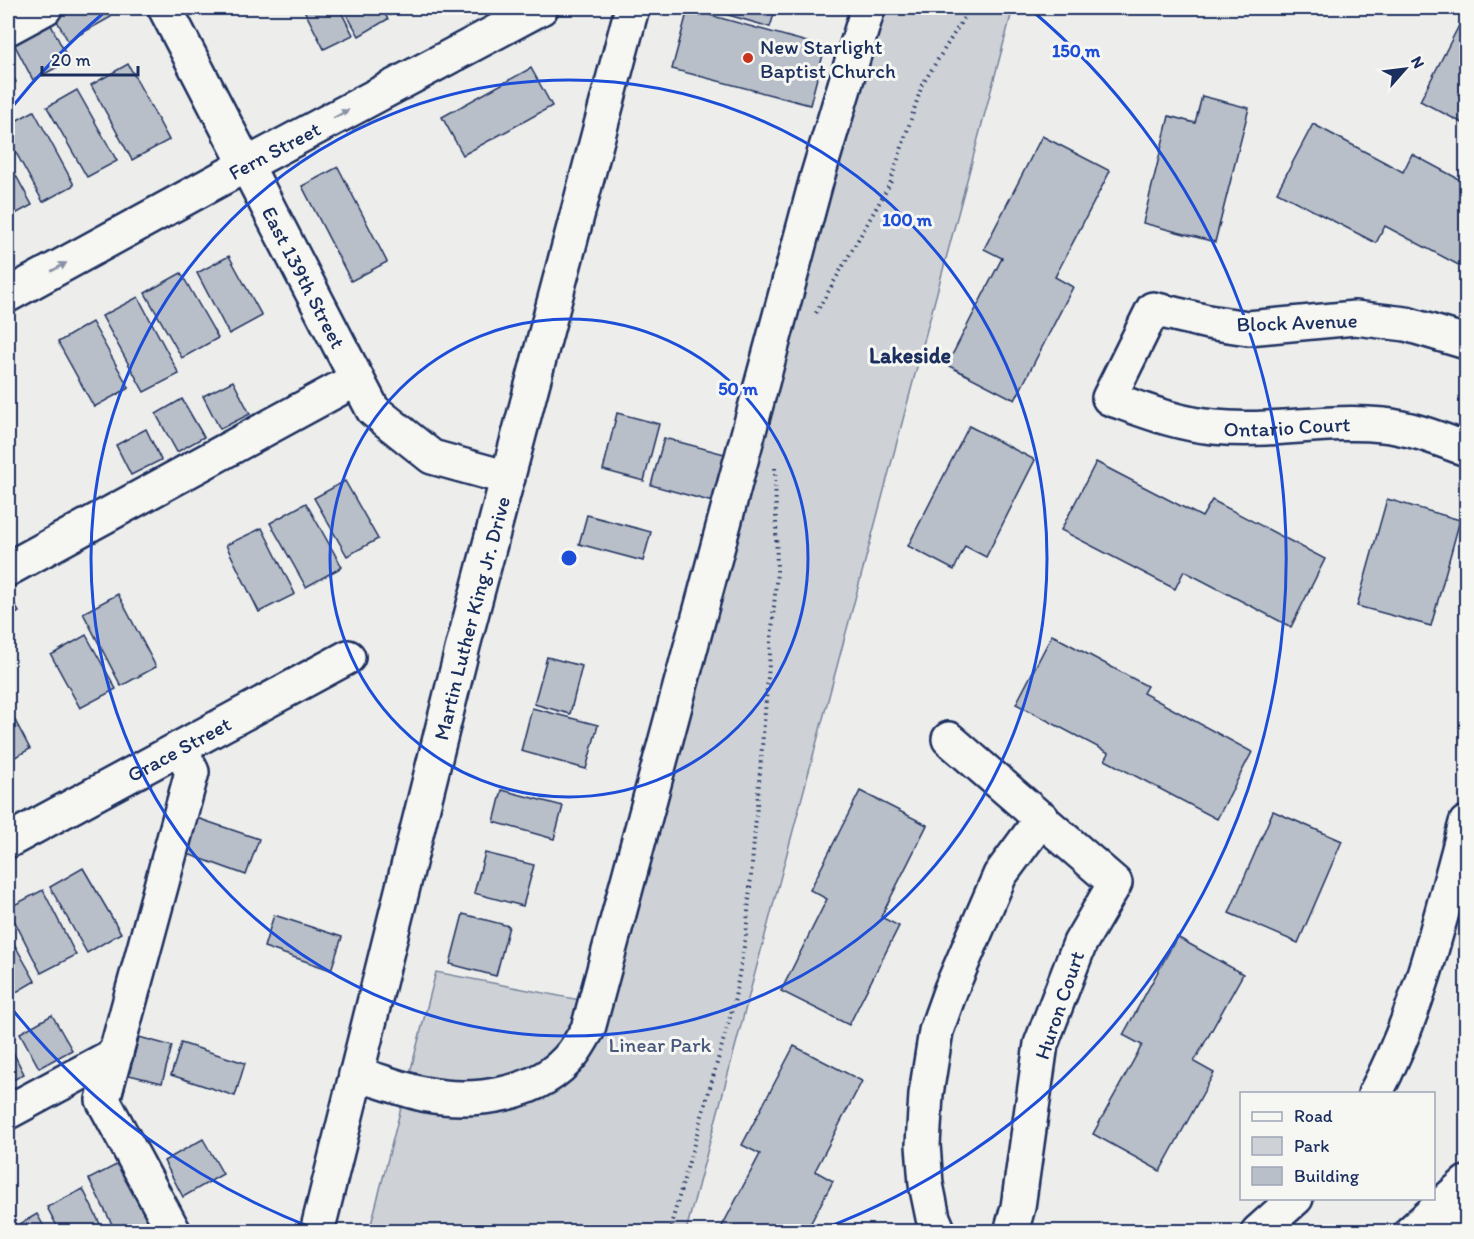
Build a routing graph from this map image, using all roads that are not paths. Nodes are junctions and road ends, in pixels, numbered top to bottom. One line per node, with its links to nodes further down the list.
1 (45, 8): 6 (main road)
2 (165, 8): 7 (main road, East 139th Street)
3 (632, 8): 13 (main road, Martin Luther King Jr. Drive)
4 (868, 8): 22 (main road)
5 (529, 10): 7 (main road, Fern Street, one-way to 5)
6 (8, 28)
7 (246, 165): 8 (main road, Fern Street, one-way to 7); 10 (main road, East 139th Street)
8 (8, 296)
9 (1467, 342): 11 (main road, Block Avenue)
10 (357, 379): 13 (main road, East 139th Street); 14 (main road)
11 (1109, 398): 12 (main road, Ontario Court)
12 (1467, 448)
13 (508, 478): 22 (main road, Martin Luther King Jr. Drive)
14 (8, 569)
15 (348, 657): 17 (main road, Grace Street)
16 (949, 739): 18 (main road, Huron Court)
17 (180, 748): 20 (main road, Grace Street); 21 (main road)
18 (1042, 818): 30 (main road); 31 (main road, Huron Court)
19 (1467, 823): 23 (main road)
20 (8, 841)
21 (116, 1054): 24 (main road); 28 (main road)
22 (356, 1074): 29 (main road, Martin Luther King Jr. Drive)
23 (1376, 1092)
24 (8, 1112)
25 (1467, 1182): 33 (main road)
26 (1294, 1200): 32 (main road)
27 (1467, 1218): 34 (main road)
28 (174, 1232)
29 (317, 1232)
30 (939, 1232)
31 (1011, 1232)
32 (1258, 1232)
33 (1411, 1232)
34 (1457, 1232)

